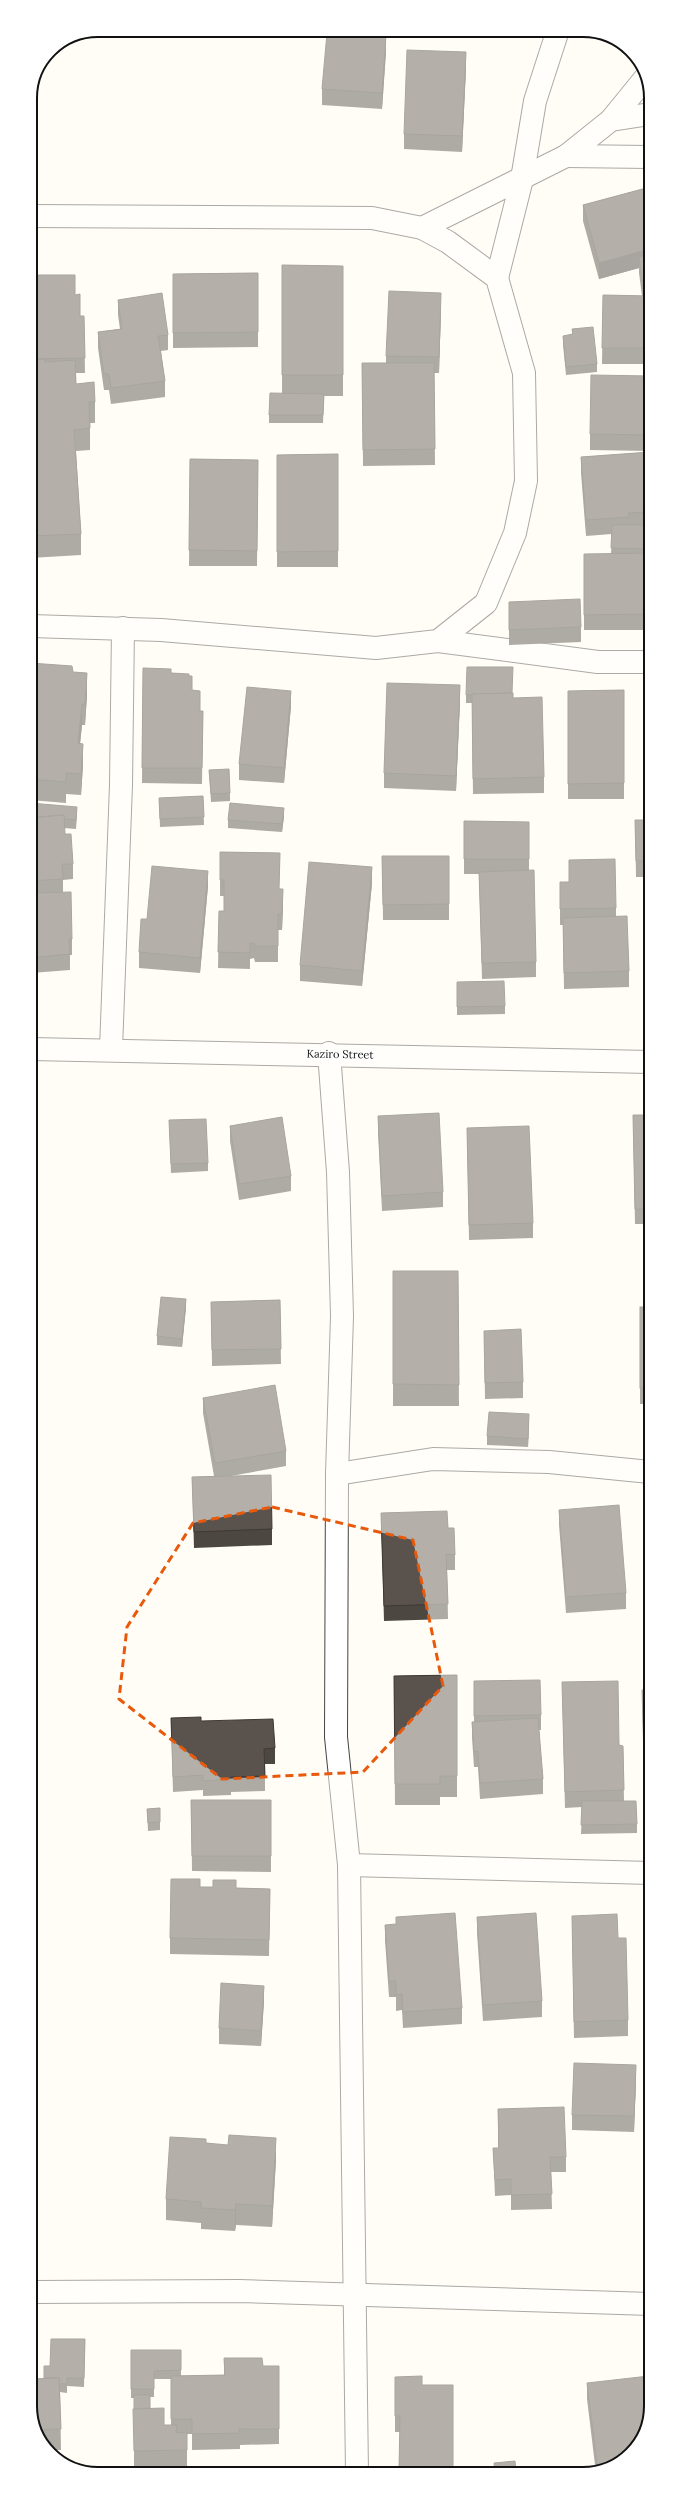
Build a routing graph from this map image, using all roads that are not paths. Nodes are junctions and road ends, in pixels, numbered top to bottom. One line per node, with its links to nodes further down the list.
1 (556, 37): 7 (street)
2 (642, 82): 4 (street)
3 (644, 115): 4 (street)
4 (611, 120): 5 (street)
5 (566, 156): 6 (street); 7 (street)
6 (644, 157)
7 (522, 179): 9 (street); 10 (street)
8 (37, 216): 9 (street)
9 (422, 228): 10 (street)
10 (497, 278): 13 (street)
11 (37, 626): 12 (street)
12 (123, 628): 13 (street); 16 (street)
13 (438, 640): 14 (street)
14 (644, 662)
15 (37, 1048): 16 (street, Kaziro Street)
16 (110, 1049): 17 (street, Kaziro Street)
17 (329, 1053): 18 (street, Kaziro Street); 20 (street)
18 (644, 1062)
19 (644, 1471): 20 (street)
20 (337, 1474): 21 (street)
21 (350, 1865): 22 (street); 24 (street)
22 (644, 1873)
23 (37, 2292): 24 (street)
24 (356, 2296): 25 (street); 26 (street)
25 (644, 2304)
26 (357, 2467)

